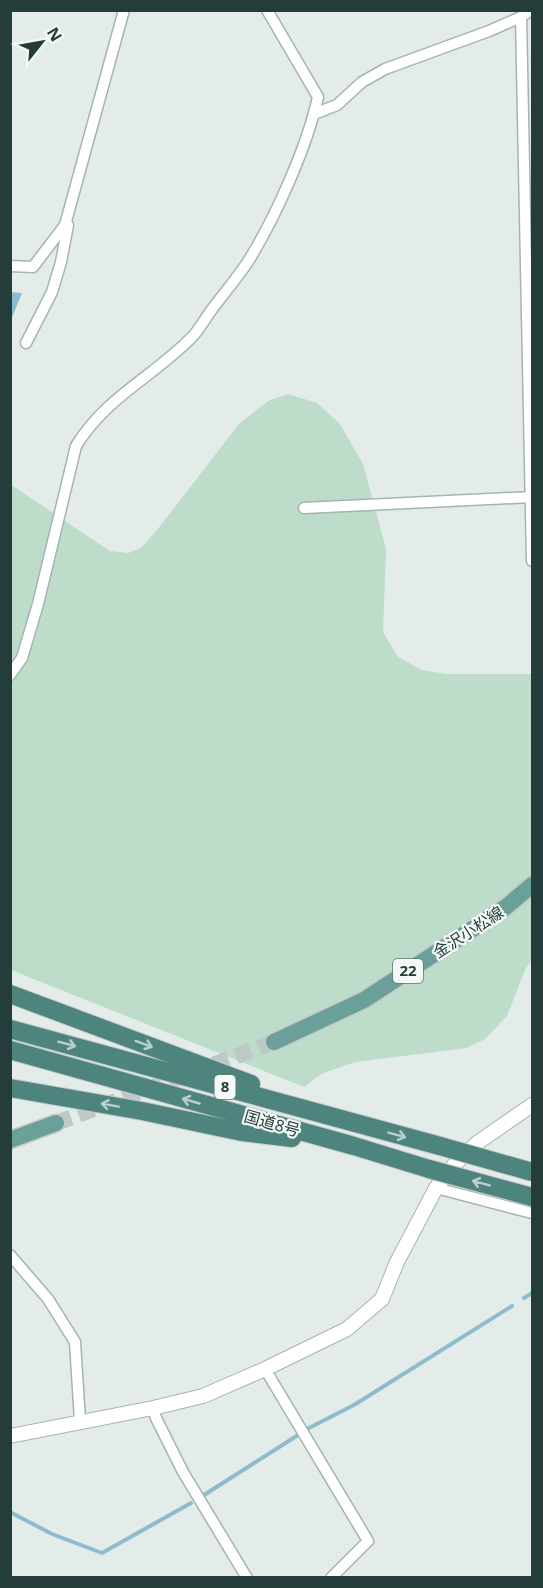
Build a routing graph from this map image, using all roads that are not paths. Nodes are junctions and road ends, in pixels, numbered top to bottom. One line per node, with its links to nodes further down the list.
1 (124, 10): 6 (street)
2 (267, 10): 5 (street)
3 (531, 10): 4 (street)
4 (521, 17): 5 (street); 7 (street)
5 (314, 114): 13 (street)
6 (71, 207): 8 (street); 9 (street)
7 (530, 261): 10 (street)
8 (10, 266)
9 (26, 343)
10 (531, 497): 11 (street); 12 (street)
11 (304, 508)
12 (532, 561)
13 (10, 675)
14 (532, 885): 17 (main road, 金沢小松線 / 22)
15 (10, 994): 22 (highway, 8, one-way to 22)
16 (10, 1029): 22 (highway, 国道8号 / 8, one-way to 22)
17 (274, 1042)
18 (10, 1050): 24 (highway, 国道8号 / 8, one-way to 18)
19 (10, 1088): 24 (highway, 8, one-way to 19)
20 (532, 1105): 26 (street)
21 (56, 1123): 23 (main road)
22 (363, 1125): 25 (highway, 国道8号 / 8, one-way to 25, bridge)
23 (10, 1140)
24 (354, 1146): 27 (highway, 国道8号 / 8, one-way to 24, bridge)
25 (532, 1172)
26 (436, 1188): 28 (street); 30 (street)
27 (532, 1197)
28 (532, 1213)
29 (10, 1255): 32 (street)
30 (265, 1369): 31 (street); 35 (street)
31 (153, 1408): 32 (street); 34 (street)
32 (80, 1421): 33 (street)
33 (10, 1436)
34 (248, 1578)
35 (331, 1578)

